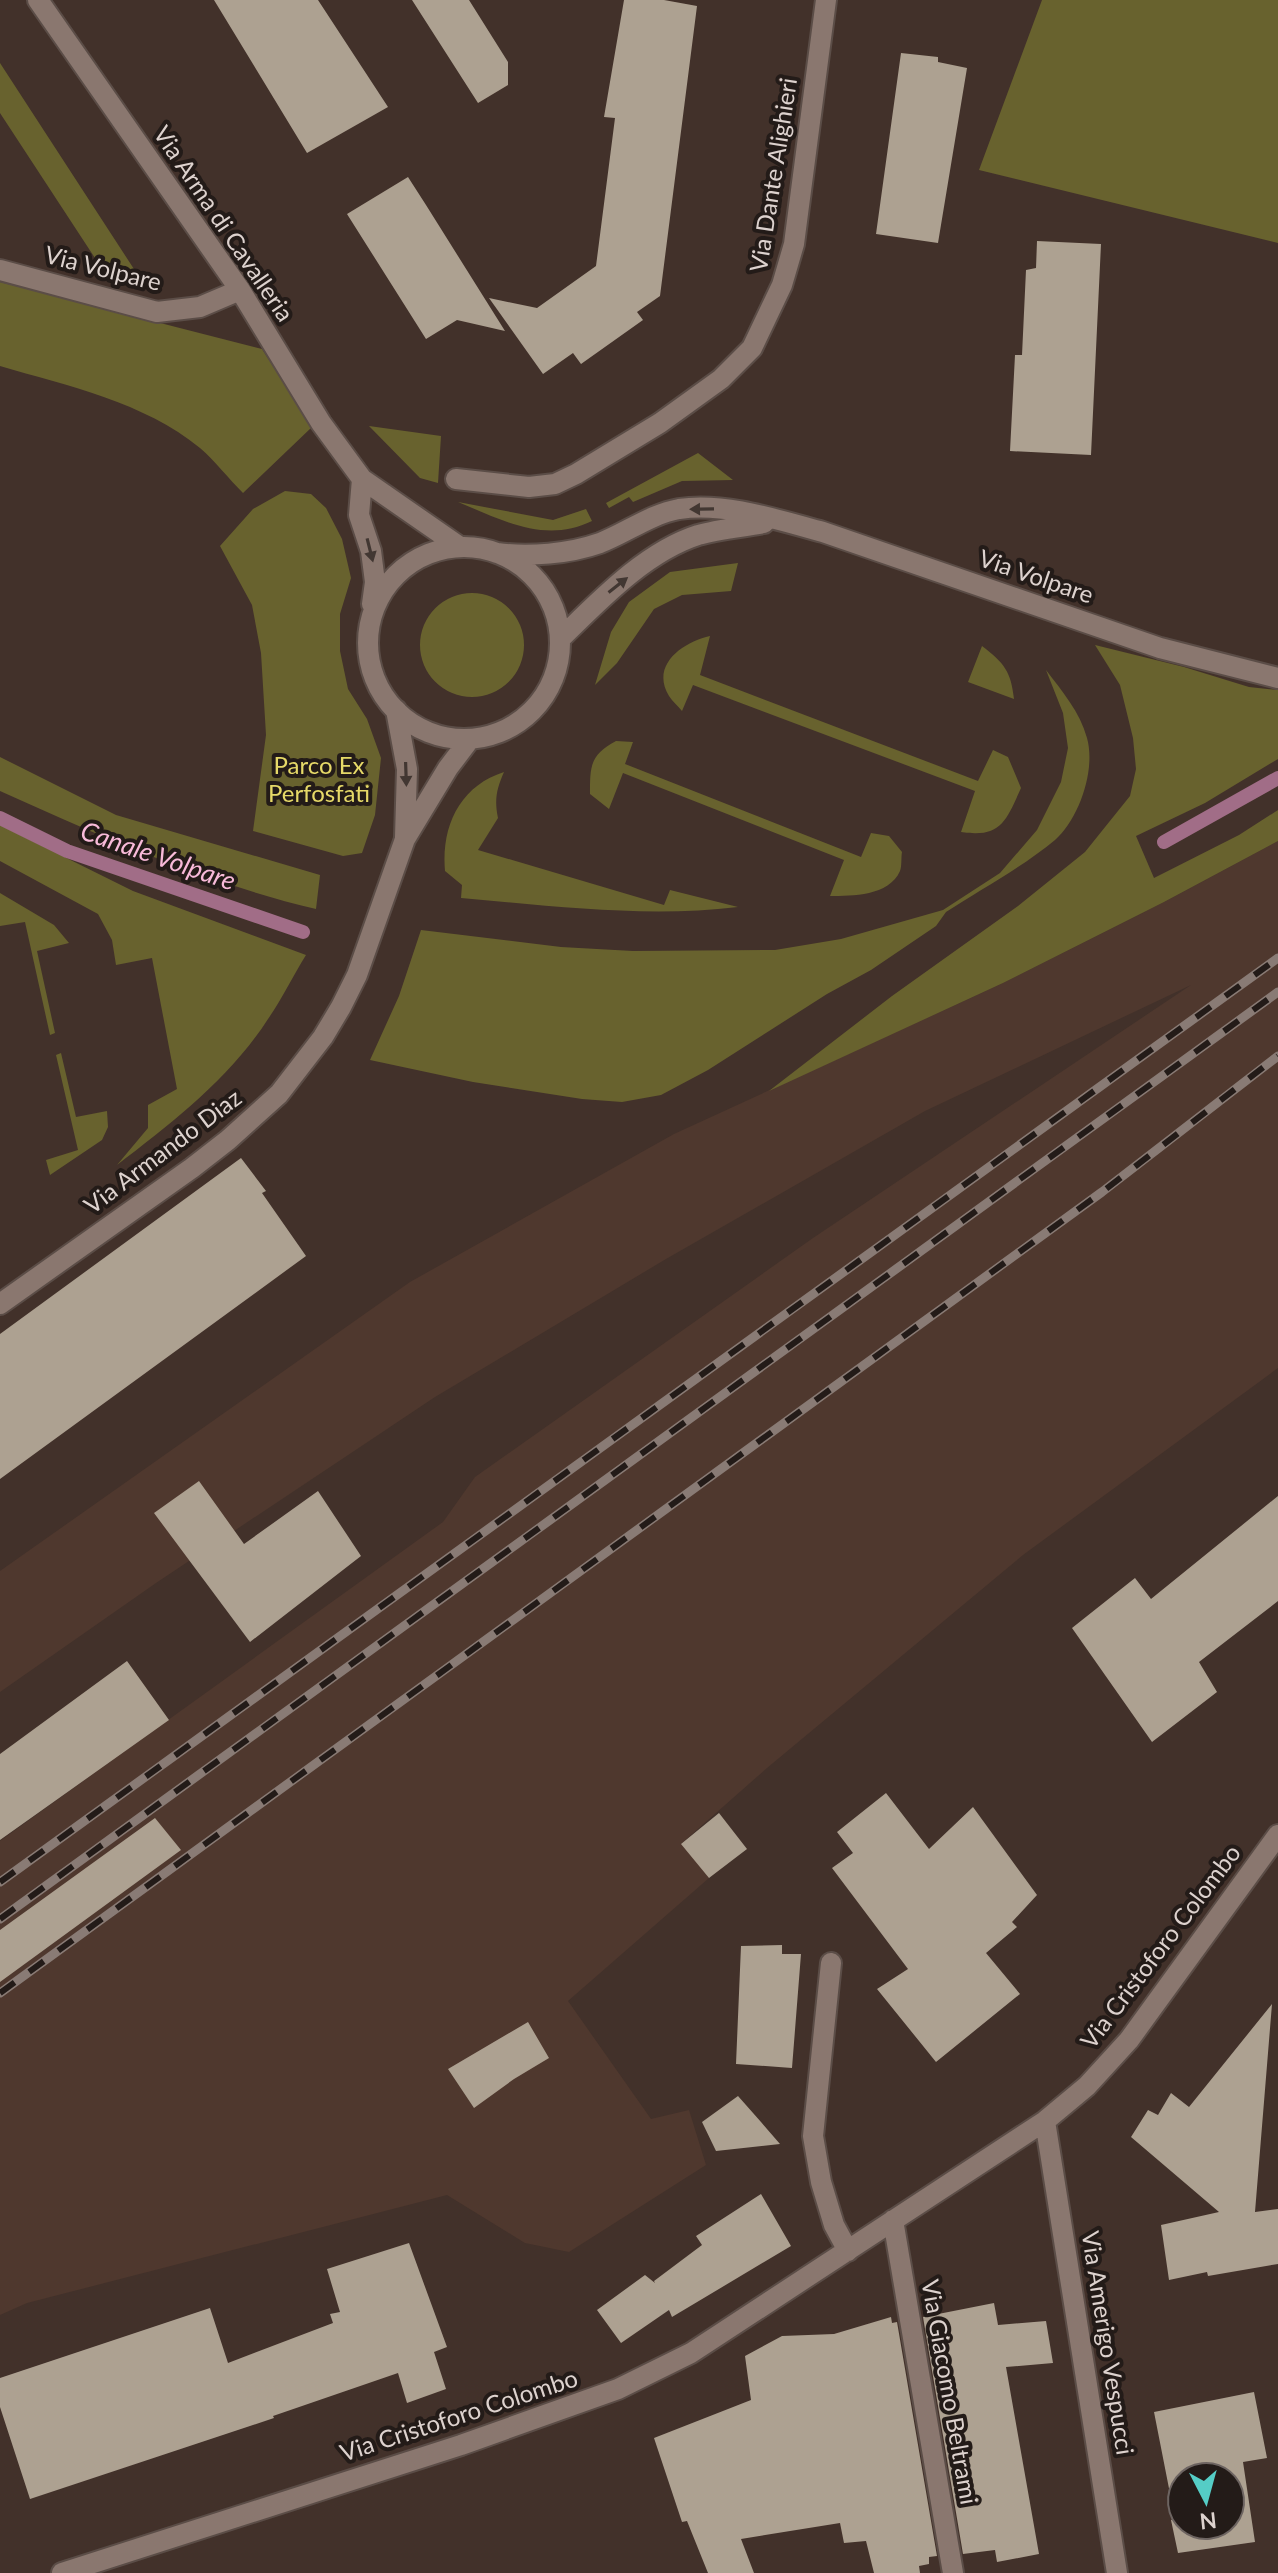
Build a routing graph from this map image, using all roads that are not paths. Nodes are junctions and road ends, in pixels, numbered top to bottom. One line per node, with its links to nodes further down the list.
1 (38, 0): 4 (street, Via Arma di Cavalleria)
2 (826, 0): 6 (street, Via Dante Alighieri)
3 (0, 270): 4 (street, Via Volpare)
4 (240, 290): 5 (street, Via Arma di Cavalleria)
5 (362, 479): 8 (street, Via Arma di Cavalleria); 10 (street, one-way to 10)
6 (456, 479)
7 (779, 520): 9 (street, Via Volpare, one-way to 9); 11 (street, Via Volpare, one-way to 7); 12 (street, Via Volpare)
8 (460, 547): 9 (street, Via Armando Diaz); 10 (street, Via Armando Diaz)
9 (497, 553): 11 (street, Via Armando Diaz)
10 (370, 623): 13 (street, Via Armando Diaz)
11 (561, 638): 14 (street, Via Armando Diaz)
12 (1278, 678)
13 (396, 710): 14 (street, Via Armando Diaz); 15 (street, Via Armando Diaz, one-way to 15)
14 (470, 739): 15 (street, Via Armando Diaz)
15 (405, 839): 16 (street, Via Armando Diaz)
16 (0, 1304)
17 (1278, 1835): 19 (street, Via Cristoforo Colombo)
18 (831, 1963): 21 (street)
19 (1045, 2121): 20 (street, Via Cristoforo Colombo); 24 (street, Via Amerigo Vespucci)
20 (893, 2220): 21 (street, Via Cristoforo Colombo); 23 (street, Via Giacomo Beltrami)
21 (848, 2251): 22 (street, Via Cristoforo Colombo)
22 (62, 2573)
23 (953, 2573)
24 (1117, 2573)

